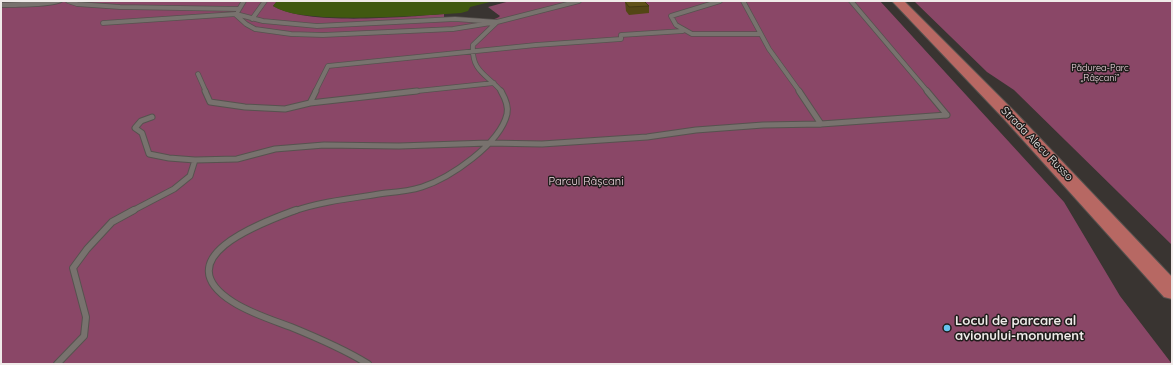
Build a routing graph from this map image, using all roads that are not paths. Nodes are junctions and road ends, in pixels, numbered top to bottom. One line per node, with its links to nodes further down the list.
1 (60, 1): 10 (street)
2 (68, 1): 11 (lane)
3 (244, 1): 11 (lane)
4 (265, 1): 13 (lane)
5 (579, 1): 14 (lane)
6 (720, 1): 16 (lane)
7 (742, 1): 17 (lane)
8 (851, 1): 23 (lane)
9 (898, 1): 26 (main road, Strada Alecu Russo)
10 (1, 5)
11 (239, 9): 12 (lane)
12 (236, 14): 13 (lane); 14 (lane); 15 (lane)
13 (252, 19): 14 (lane)
14 (497, 22): 18 (lane)
15 (103, 23)
16 (683, 31): 17 (lane); 18 (lane)
17 (759, 34): 23 (lane)
18 (471, 53): 20 (lane); 21 (lane)
19 (198, 74): 21 (lane)
20 (494, 83): 21 (lane); 24 (lane)
21 (310, 103)
22 (152, 117): 25 (lane)
23 (821, 124): 24 (lane)
24 (489, 143): 25 (lane); 28 (lane)
25 (195, 160): 27 (lane)
26 (1172, 291)
27 (57, 364)
28 (368, 364)

